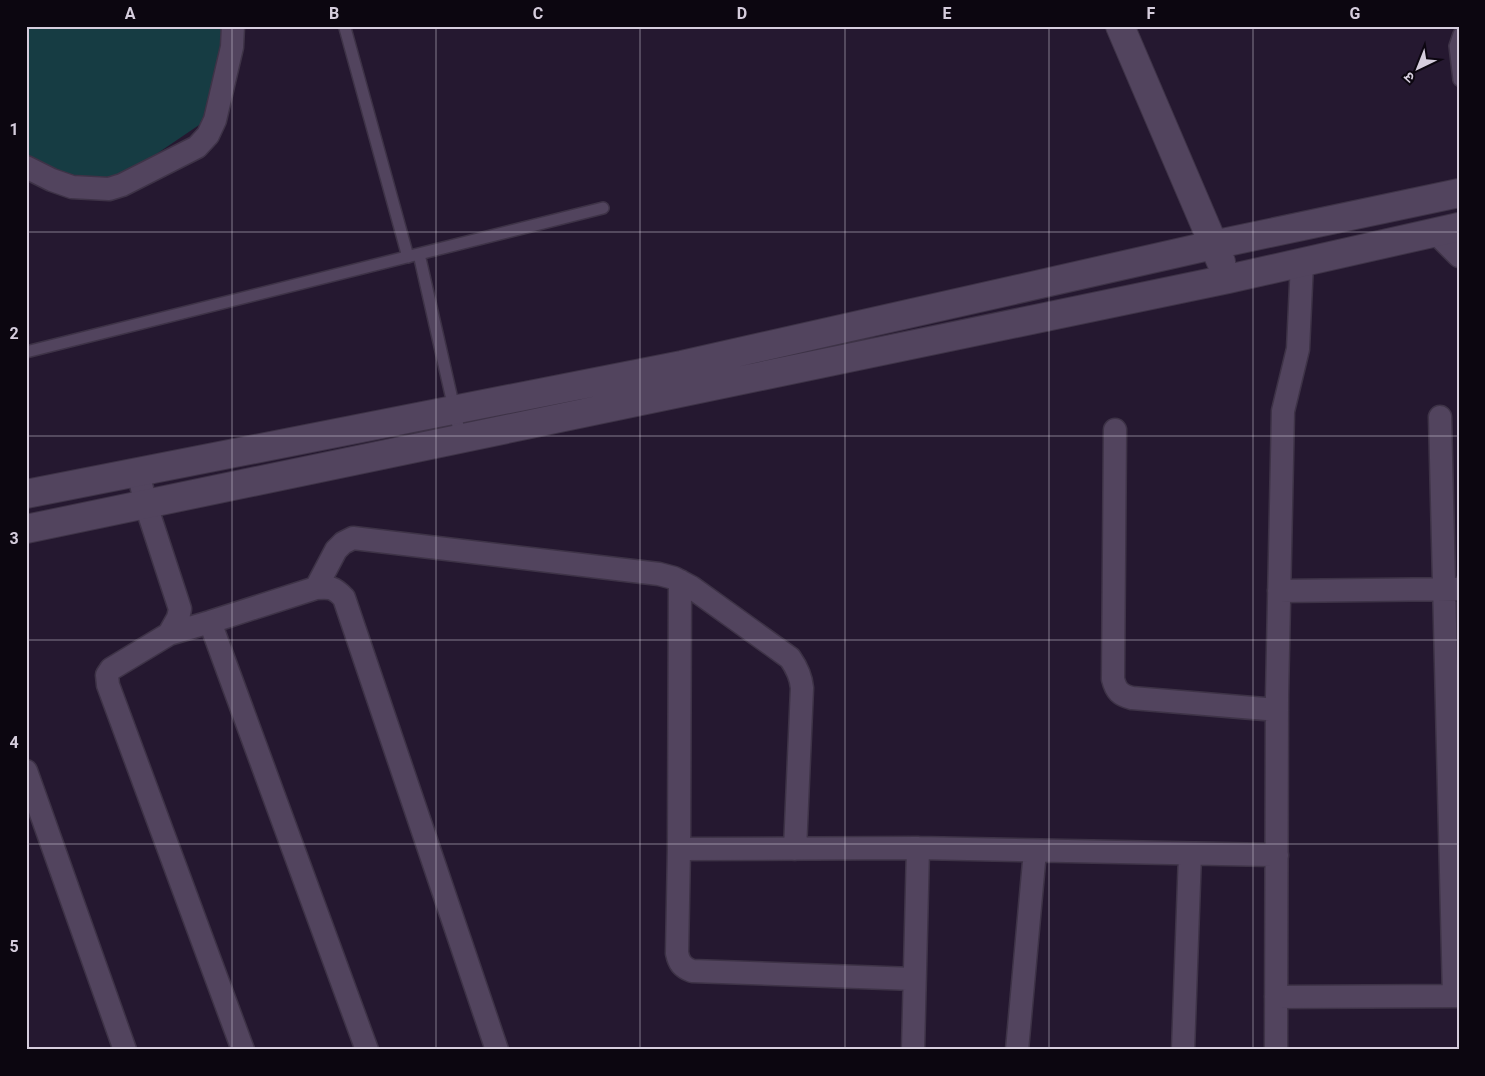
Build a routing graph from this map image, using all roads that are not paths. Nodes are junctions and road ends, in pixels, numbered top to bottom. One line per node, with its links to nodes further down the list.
1 (233, 26): 6 (street)
2 (1120, 26): 10 (main road)
3 (345, 28): 11 (lane)
4 (1459, 34): 5 (lane)
5 (1459, 80)
6 (26, 167)
7 (1459, 193): 10 (main road)
8 (603, 208): 11 (lane)
9 (1447, 229): 12 (street); 13 (main road)
10 (1213, 245): 14 (main road); 16 (main road)
11 (414, 255): 15 (lane); 16 (lane)
12 (1459, 256)
13 (1302, 262): 14 (main road); 27 (street)
14 (1228, 280): 19 (main road)
15 (26, 352)
16 (456, 409): 19 (lane); 20 (main road)
17 (1440, 417): 26 (street)
18 (1115, 430): 30 (street)
19 (461, 439): 22 (main road)
20 (138, 472): 21 (main road); 22 (street)
21 (26, 494)
22 (146, 505): 23 (main road); 29 (street)
23 (26, 529)
24 (680, 581): 25 (street); 34 (street); 35 (street)
25 (316, 588): 28 (street); 46 (street)
26 (1452, 589): 27 (street); 31 (street)
27 (1279, 591): 30 (street)
28 (210, 622): 29 (street); 45 (street)
29 (169, 634): 44 (street)
30 (1277, 710): 38 (street)
31 (1453, 731): 39 (street)
32 (26, 771): 43 (street)
33 (918, 848): 35 (street); 36 (street); 40 (street)
34 (679, 849): 35 (street); 40 (street)
35 (795, 849)
36 (1035, 851): 37 (street); 48 (street)
37 (1190, 854): 38 (street); 49 (street)
38 (1277, 855): 42 (street)
39 (1455, 878): 41 (street)
40 (914, 979): 47 (street)
41 (1456, 996): 42 (street)
42 (1276, 997): 50 (street)
43 (126, 1050)
44 (243, 1050)
45 (367, 1050)
46 (497, 1050)
47 (912, 1050)
48 (1017, 1050)
49 (1183, 1050)
50 (1276, 1050)

